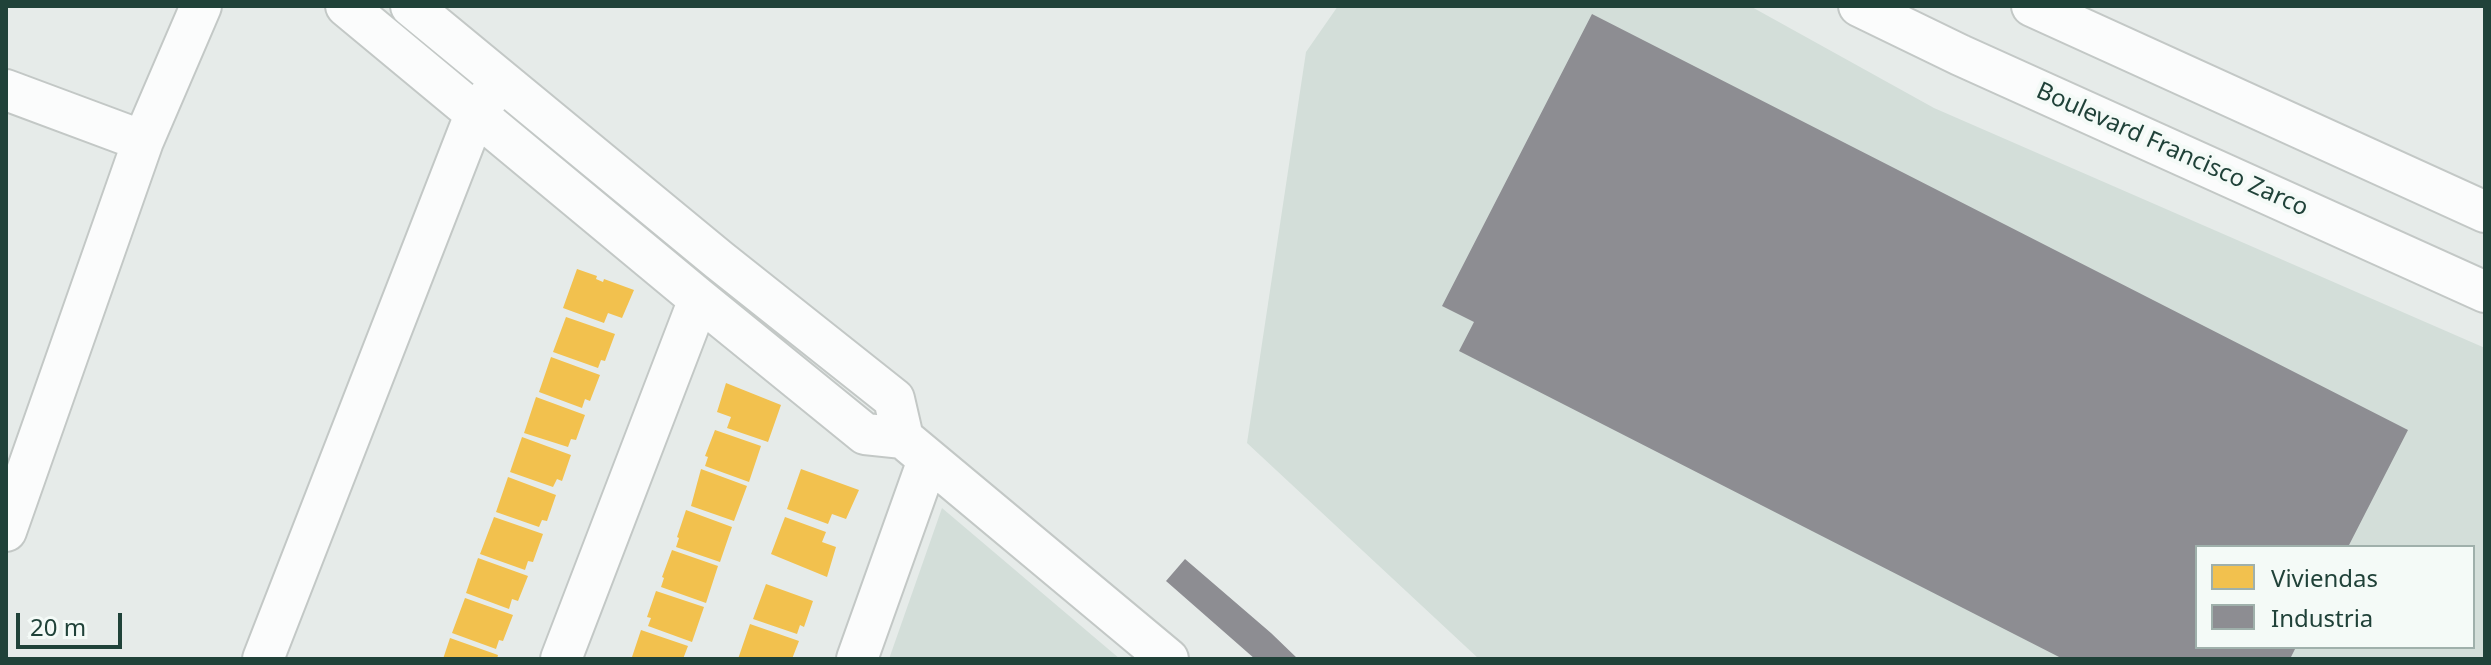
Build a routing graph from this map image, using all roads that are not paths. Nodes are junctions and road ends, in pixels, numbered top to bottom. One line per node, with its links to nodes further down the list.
1 (201, 6): 9 (street)
2 (346, 6): 8 (street)
3 (411, 6): 6 (street)
4 (1859, 6): 11 (street, Boulevard Francisco Zarco)
5 (2032, 6): 10 (street)
6 (502, 81): 8 (street); 13 (street)
7 (6, 90): 9 (street)
8 (476, 112): 12 (street); 15 (street)
9 (143, 141): 14 (street)
10 (2485, 212)
11 (2485, 292)
12 (699, 299): 13 (street); 16 (street)
13 (916, 449): 17 (street); 18 (street)
14 (6, 531)
15 (263, 659)
16 (561, 659)
17 (857, 659)
18 (1168, 659)

